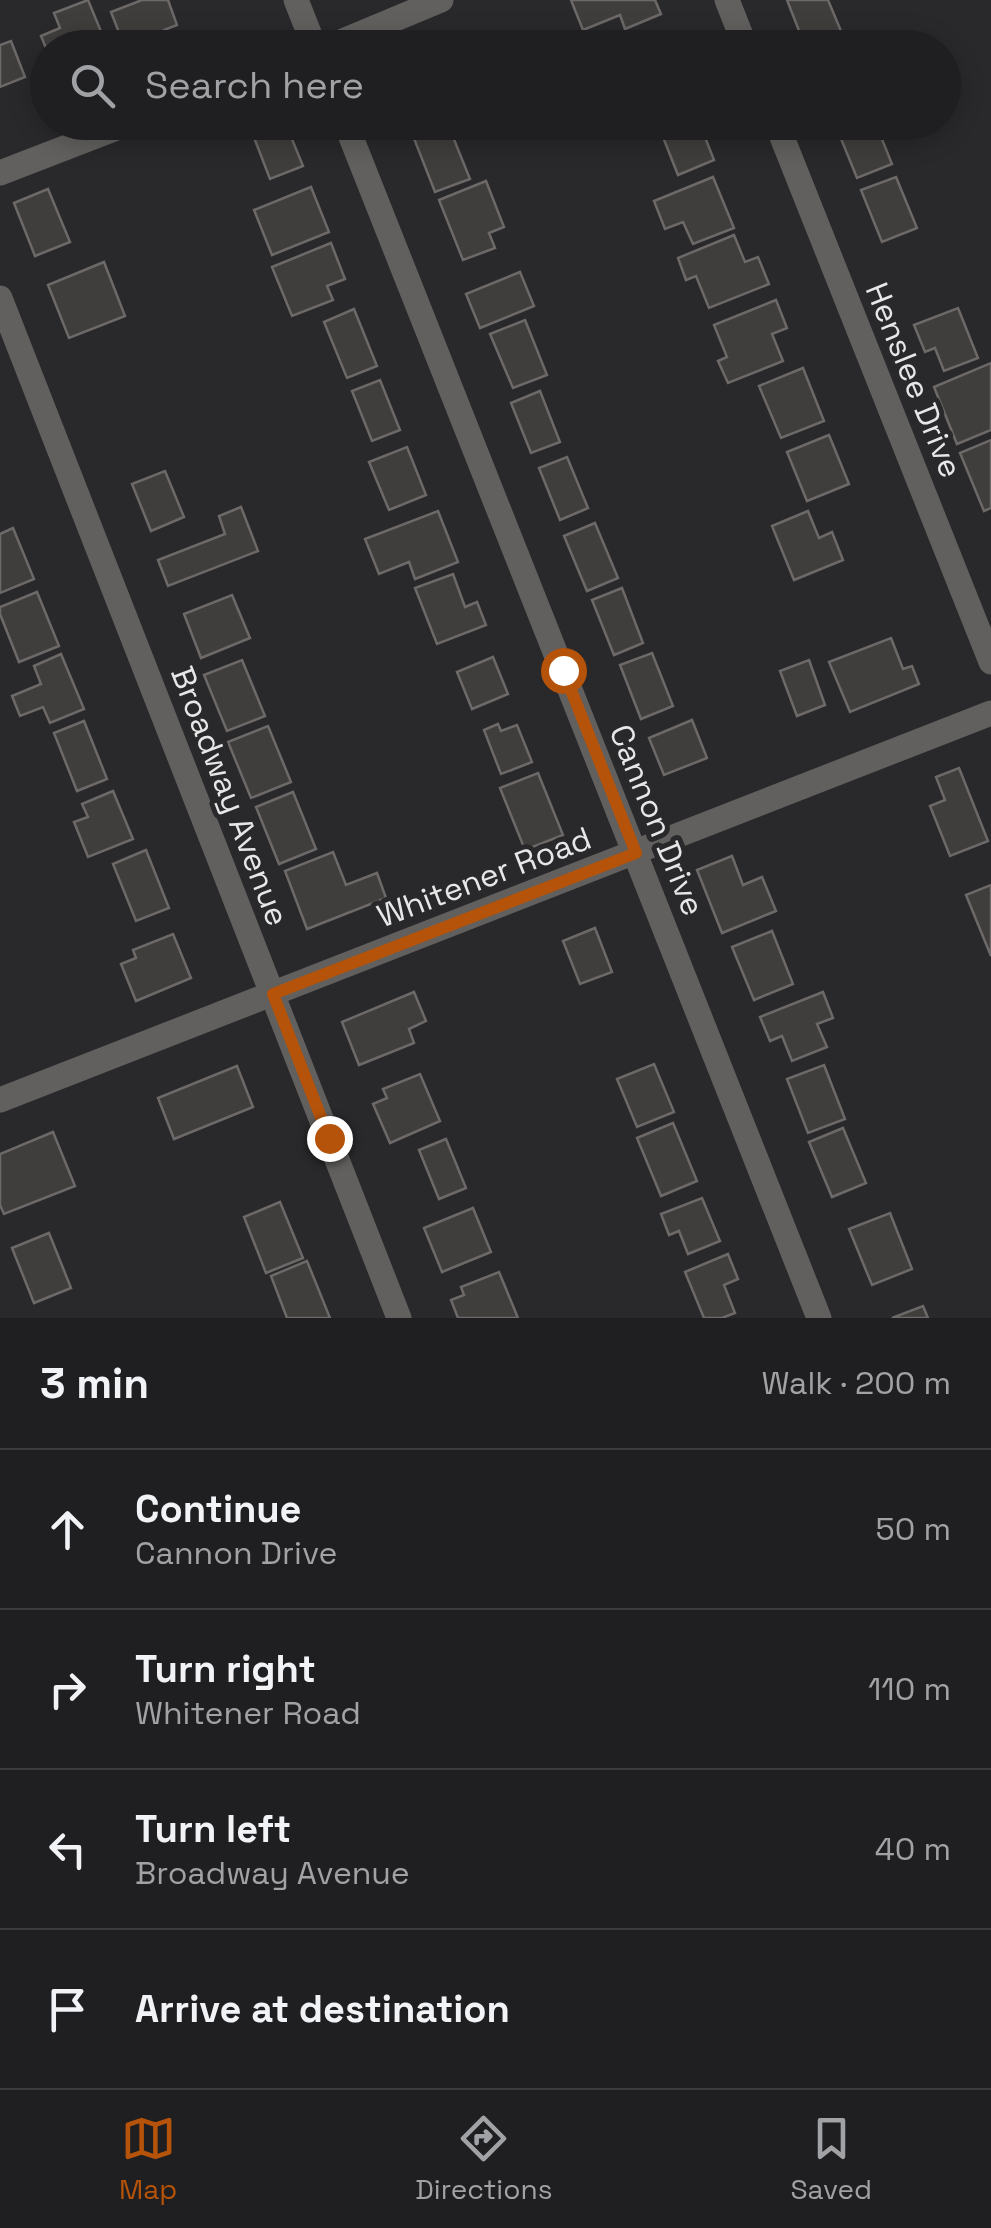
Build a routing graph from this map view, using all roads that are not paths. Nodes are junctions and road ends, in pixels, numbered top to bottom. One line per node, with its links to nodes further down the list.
1 (296, 0): 4 (street)
2 (441, 0): 5 (street)
3 (727, 0): 6 (street)
4 (308, 30)
5 (369, 30)
6 (739, 30)
7 (85, 140): 10 (street)
8 (352, 140): 14 (street, Cannon Drive)
9 (783, 140): 12 (street, Henslee Drive)
10 (0, 173)
11 (0, 298): 15 (street, Broadway Avenue)
12 (991, 662)
13 (991, 713): 14 (street, Whitener Road)
14 (636, 853): 15 (street, Whitener Road); 18 (street, Cannon Drive)
15 (273, 994): 16 (street, Whitener Road); 17 (street, Broadway Avenue)
16 (0, 1100)
17 (399, 1318)
18 (820, 1318)

